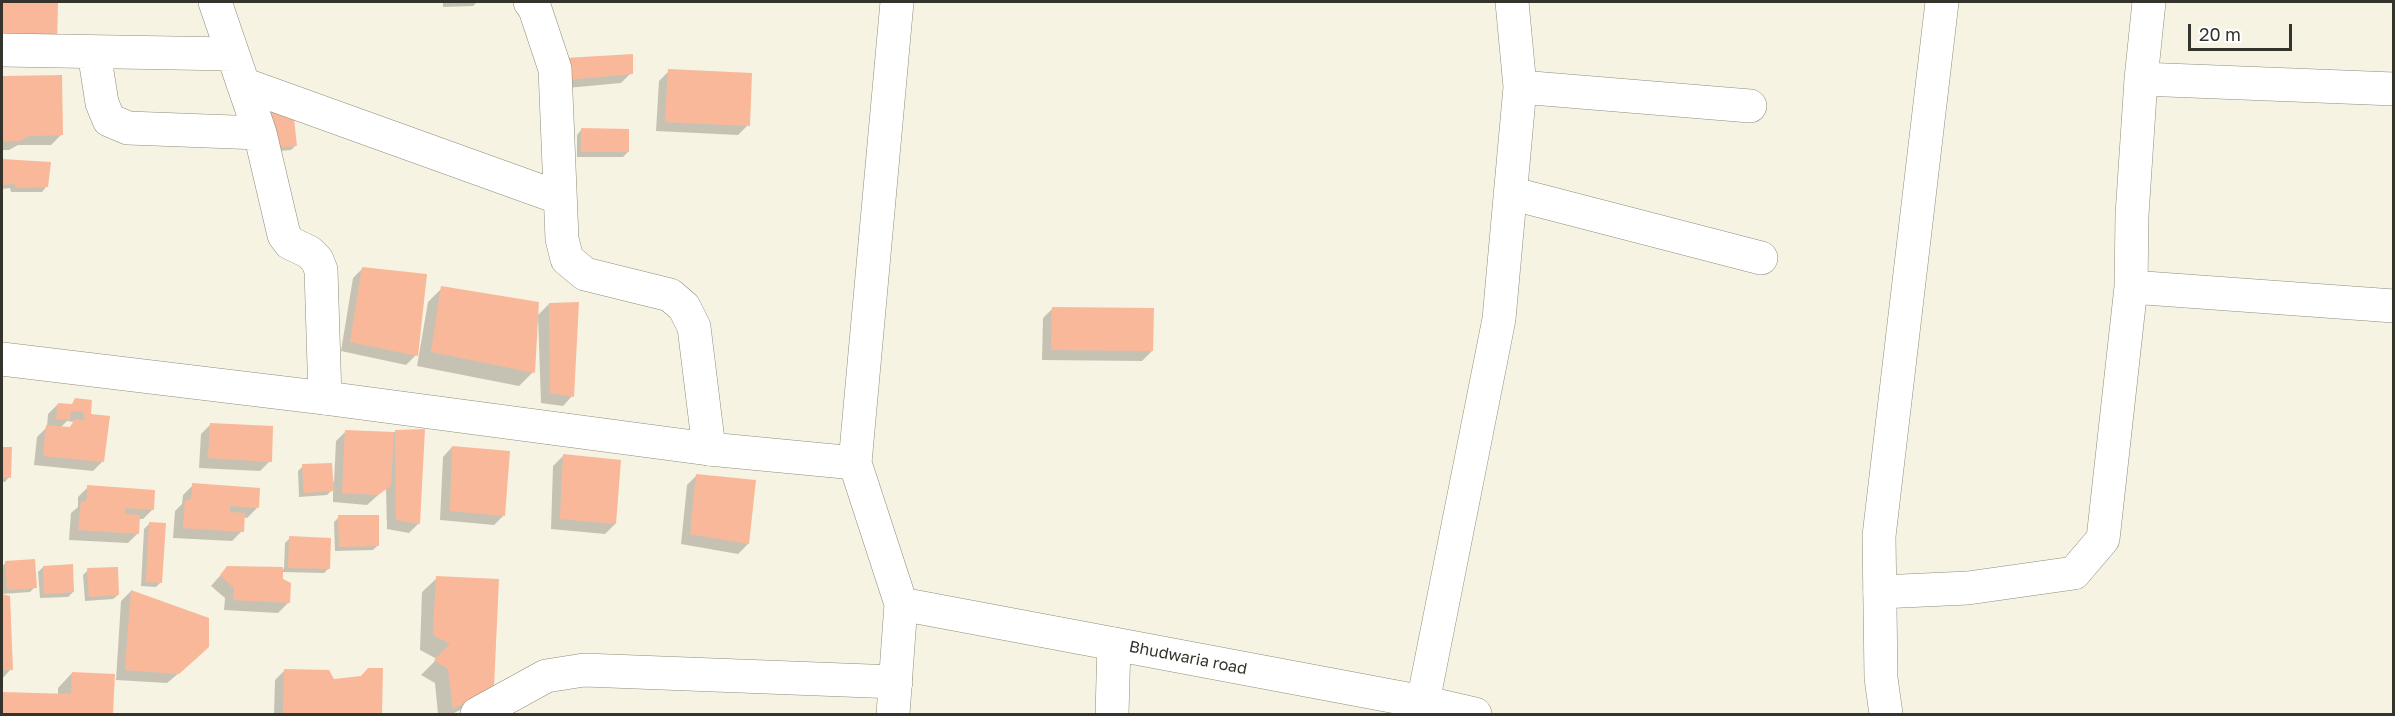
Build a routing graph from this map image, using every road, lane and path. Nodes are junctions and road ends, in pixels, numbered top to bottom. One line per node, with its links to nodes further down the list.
1 (215, 2): 9 (street)
2 (530, 2): 17 (street)
3 (897, 2): 24 (street)
4 (1512, 2): 12 (street)
5 (1942, 2): 25 (street)
6 (2149, 2): 10 (street)
7 (2, 50): 8 (street)
8 (94, 52): 9 (street); 15 (street)
9 (232, 54): 11 (street)
10 (2141, 79): 13 (street); 19 (street)
11 (243, 84): 15 (street); 17 (street)
12 (1520, 87): 14 (street); 16 (street)
13 (2394, 89)
14 (1750, 106)
15 (260, 133): 22 (street)
16 (1510, 193): 18 (street); 29 (street)
17 (560, 198): 23 (street)
18 (1761, 258)
19 (2131, 287): 20 (street); 25 (street)
20 (2394, 306)
21 (2, 359): 22 (street)
22 (325, 398): 23 (street)
23 (709, 449): 24 (street)
24 (855, 463): 26 (street)
25 (1880, 592): 34 (street)
26 (901, 604): 27 (street, Bhudwaria road); 28 (street)
27 (1114, 644): 29 (street, Bhudwaria road); 32 (street)
28 (896, 682): 30 (street); 31 (street)
29 (1423, 708): 33 (street, Bhudwaria road)
30 (477, 714)
31 (893, 714)
32 (1112, 714)
33 (1475, 714)
34 (1886, 714)

